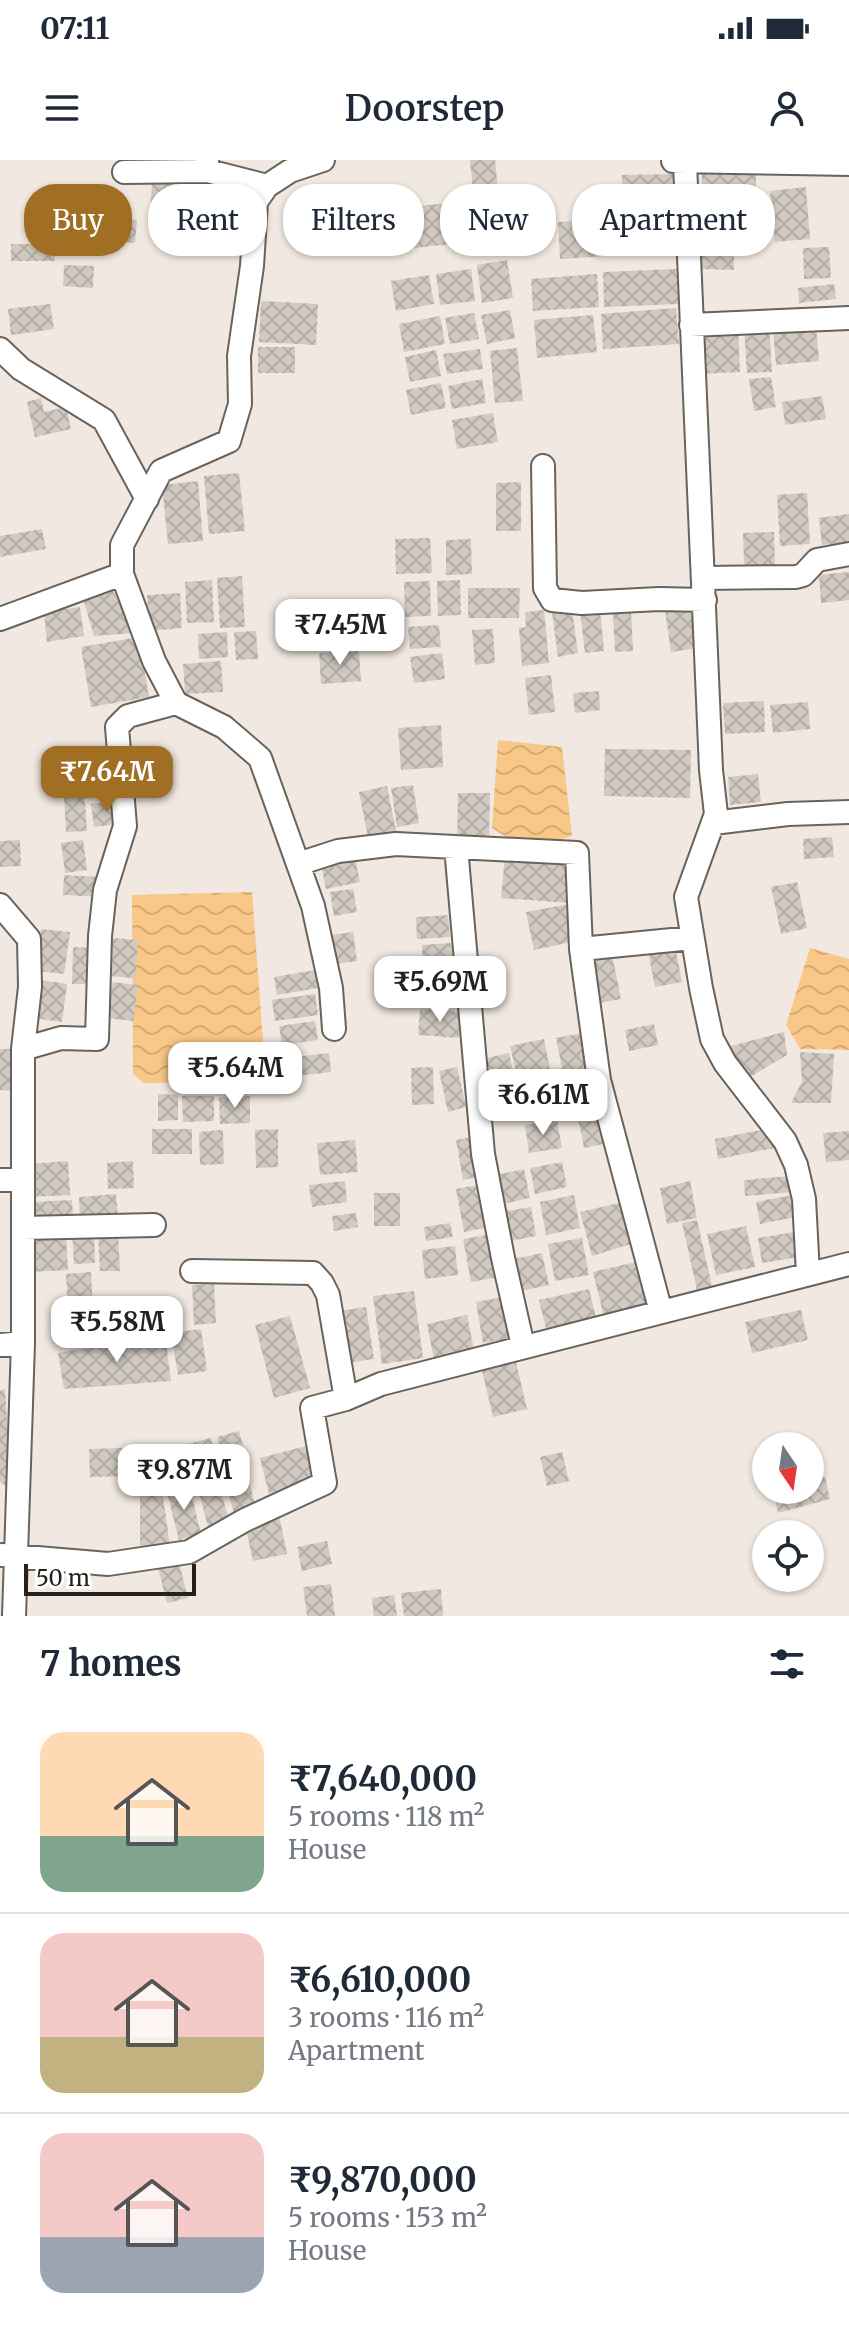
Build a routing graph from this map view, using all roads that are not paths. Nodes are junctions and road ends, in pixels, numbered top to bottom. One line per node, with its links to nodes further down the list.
1 (323, 160): 7 (street)
2 (678, 161): 3 (street); 10 (street)
3 (849, 164)
4 (208, 166): 5 (street); 6 (street)
5 (124, 172)
6 (261, 184)
7 (267, 186)
8 (253, 256): 13 (street)
9 (849, 318): 10 (street)
10 (691, 325): 16 (street)
11 (0, 349): 13 (street)
12 (543, 466): 16 (street)
13 (147, 499): 15 (street)
14 (849, 554): 16 (street)
15 (122, 574): 17 (street); 18 (street)
16 (704, 589): 20 (street)
17 (0, 619)
18 (176, 703): 22 (street); 27 (street)
19 (849, 812): 20 (street)
20 (713, 823): 24 (street)
21 (456, 847): 22 (street); 25 (street); 37 (street)
22 (298, 864): 26 (street)
23 (0, 905): 27 (street)
24 (692, 938): 25 (street); 33 (street)
25 (581, 949): 34 (street)
26 (334, 1029)
27 (23, 1049): 28 (street)
28 (11, 1180): 30 (street)
29 (154, 1225): 30 (street)
30 (23, 1228): 35 (street)
31 (849, 1264): 33 (street)
32 (192, 1271): 38 (street)
33 (808, 1274): 34 (street)
34 (661, 1312): 37 (street)
35 (23, 1343): 36 (street); 39 (street)
36 (0, 1345)
37 (523, 1346): 38 (street)
38 (346, 1399): 39 (street)
39 (7, 1556): 40 (street)
40 (14, 1616)

